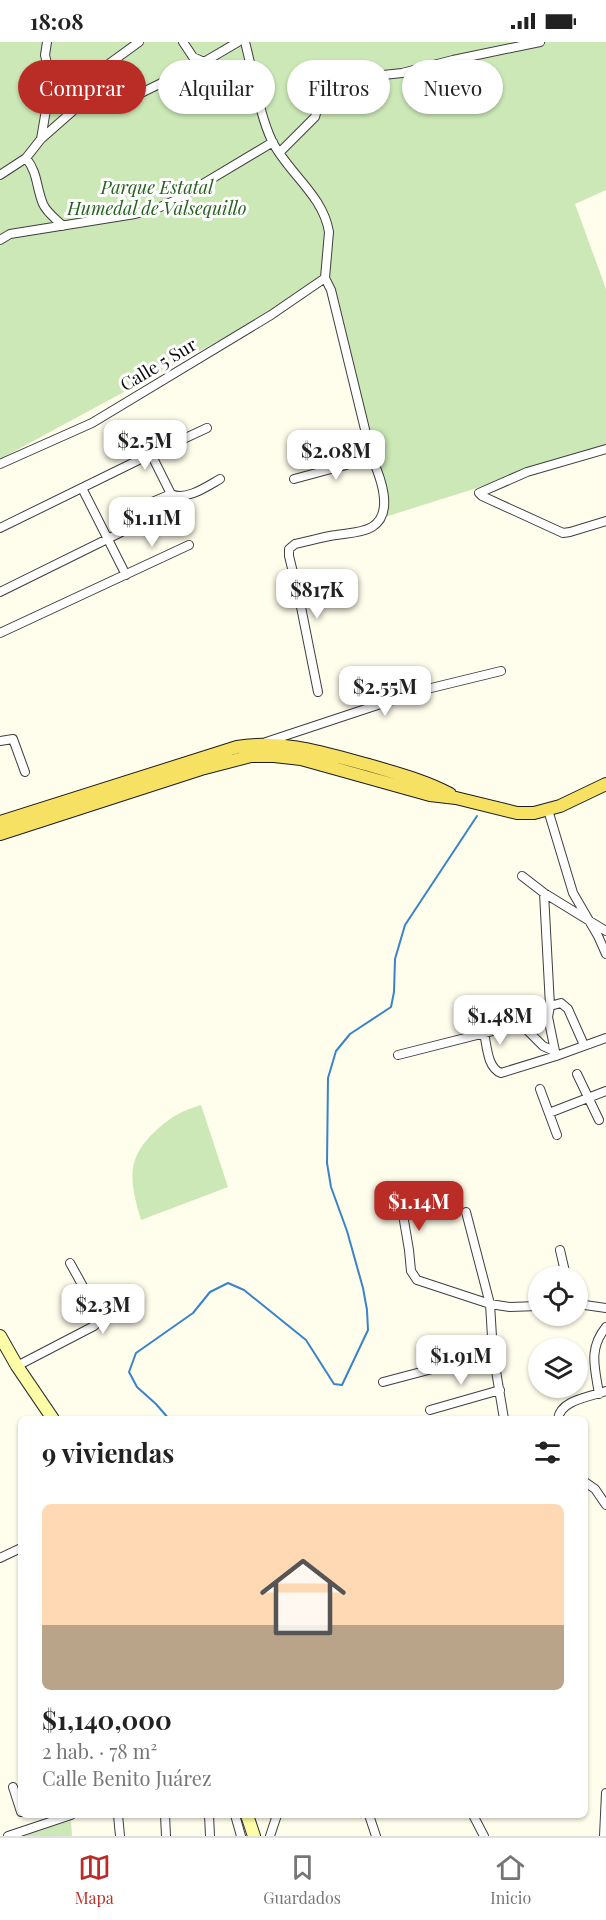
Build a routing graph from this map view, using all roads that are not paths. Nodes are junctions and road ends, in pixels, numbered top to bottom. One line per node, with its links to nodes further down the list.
1 (47, 42): 9 (street)
2 (139, 42): 9 (street)
3 (183, 42): 7 (street)
4 (238, 42): 8 (street)
5 (245, 42): 10 (street)
6 (540, 42): 11 (street)
7 (200, 60)
8 (207, 60)
9 (41, 139): 12 (street)
10 (273, 141): 11 (street); 14 (street)
11 (280, 152): 16 (street)
12 (26, 158): 13 (street); 14 (street)
13 (0, 175)
14 (63, 226): 15 (street)
15 (2, 237)
16 (325, 278): 20 (street); 21 (street, Calle 5 Sur)
17 (207, 428): 19 (street)
18 (606, 449): 28 (street)
19 (151, 454): 24 (street); 25 (street)
20 (372, 458): 23 (street); 36 (street)
21 (0, 464)
22 (220, 479): 25 (street)
23 (294, 479)
24 (82, 488): 29 (street); 30 (street)
25 (171, 494): 27 (street)
26 (158, 513): 30 (street)
27 (119, 516)
28 (606, 521)
29 (0, 528)
30 (108, 539): 32 (street); 33 (street)
31 (189, 545): 32 (street)
32 (126, 575): 34 (street)
33 (0, 592)
34 (0, 633)
35 (501, 671): 38 (street)
36 (318, 692)
37 (0, 741): 39 (street)
38 (263, 743): 41 (main road); 43 (main road)
39 (25, 772)
40 (606, 784): 42 (main road)
41 (456, 798): 42 (main road); 44 (main road)
42 (548, 810): 47 (street)
43 (0, 822)
44 (0, 834)
45 (522, 876): 46 (street)
46 (544, 893): 47 (street); 50 (street)
47 (589, 921): 48 (street); 49 (street)
48 (606, 931)
49 (606, 954)
50 (549, 1006): 51 (street); 55 (street)
51 (548, 1017): 52 (street); 56 (street)
52 (521, 1024): 53 (street); 56 (street)
53 (484, 1032): 56 (street); 57 (street)
54 (606, 1038): 55 (street)
55 (584, 1045): 56 (street)
56 (555, 1054)
57 (398, 1055)
58 (577, 1074): 61 (street)
59 (540, 1089): 62 (street)
60 (606, 1091): 61 (street)
61 (588, 1098): 62 (street); 63 (street)
62 (549, 1113): 64 (street)
63 (598, 1120)
64 (557, 1135)
65 (400, 1197): 70 (street)
66 (466, 1212): 70 (street)
67 (560, 1250): 69 (street)
68 (70, 1263): 77 (street)
69 (564, 1266)
70 (490, 1304): 72 (street); 76 (street)
71 (588, 1305): 73 (street)
72 (528, 1306)
73 (606, 1308)
74 (606, 1327): 80 (street)
75 (0, 1336): 77 (main road)
76 (493, 1353): 78 (street); 79 (street)
77 (17, 1366): 82 (main road)
78 (383, 1382)
79 (500, 1390): 81 (street); 83 (street)
80 (602, 1393): 84 (street)
81 (430, 1410)
82 (51, 1416)
83 (504, 1416)
84 (559, 1416)
85 (588, 1484): 86 (street)
86 (606, 1505)
87 (18, 1549): 88 (street)
88 (0, 1558)
89 (14, 1787): 91 (street)
90 (606, 1793): 112 (street)
91 (18, 1800)
92 (23, 1818): 102 (street)
93 (61, 1818): 102 (street)
94 (118, 1818): 104 (street)
95 (165, 1818): 105 (street)
96 (209, 1818): 106 (street)
97 (236, 1818): 107 (street)
98 (248, 1818): 108 (main road)
99 (276, 1818): 109 (street)
100 (370, 1818): 110 (street)
101 (475, 1818): 111 (street)
102 (26, 1829): 103 (street)
103 (8, 1836)
104 (120, 1836)
105 (166, 1836)
106 (210, 1836)
107 (241, 1836)
108 (254, 1836)
109 (270, 1836)
110 (376, 1836)
111 (484, 1836)
112 (604, 1836)

